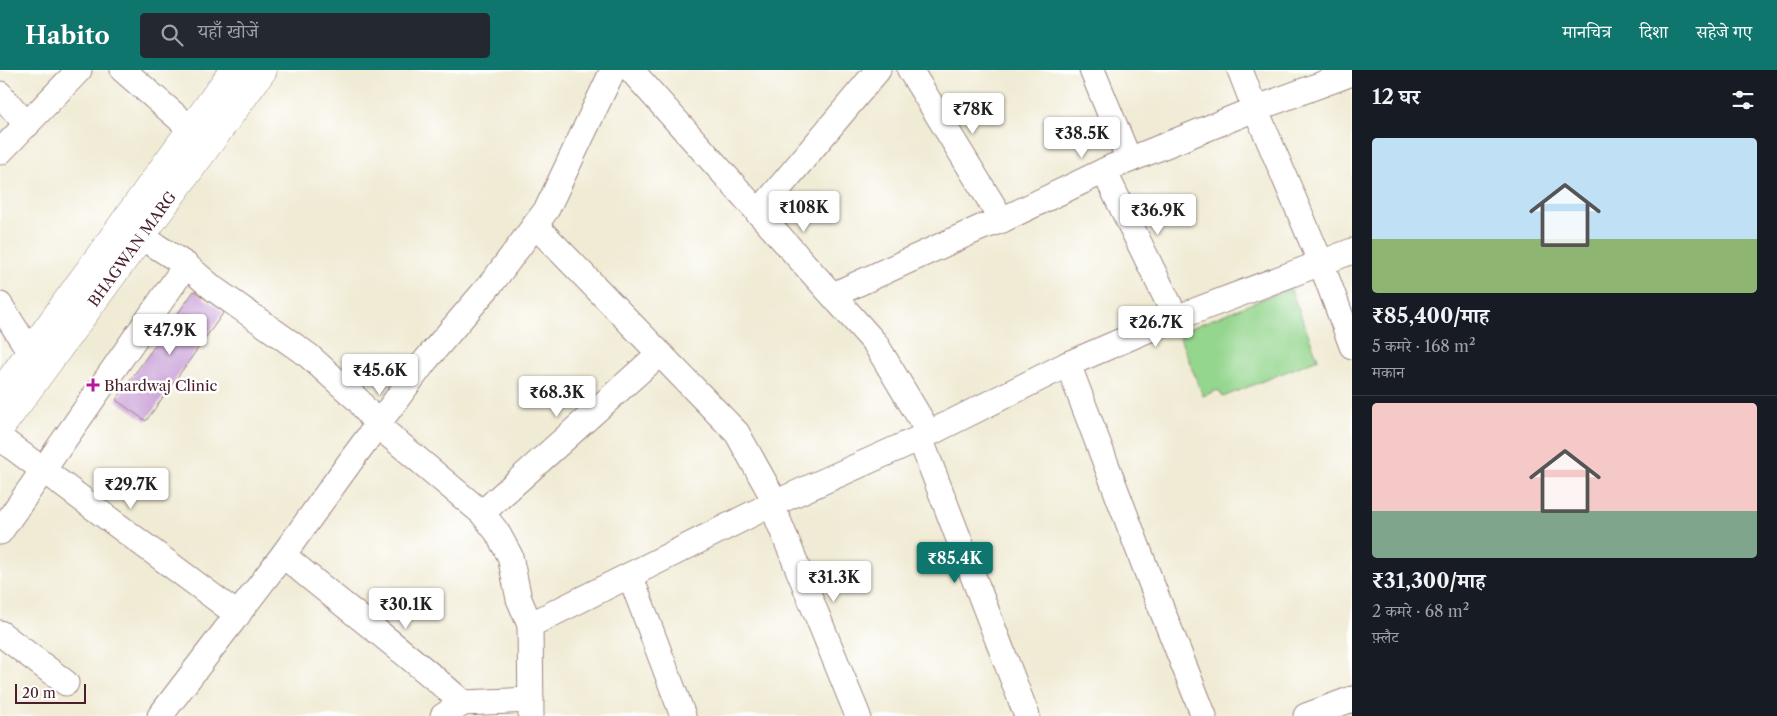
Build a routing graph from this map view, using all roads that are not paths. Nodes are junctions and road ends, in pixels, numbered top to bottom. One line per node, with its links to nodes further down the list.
1 (79, 70): 14 (street)
2 (123, 70): 15 (street)
3 (234, 70): 15 (street, BHAGWAN MARG)
4 (263, 70): 22 (street, BHAGWAN MARG)
5 (613, 70): 21 (street)
6 (631, 70): 19 (street)
7 (878, 70): 19 (street)
8 (910, 70): 20 (street)
9 (1092, 70): 17 (street)
10 (1240, 70): 13 (street)
11 (1352, 73): 13 (street)
12 (0, 94): 14 (street)
13 (1255, 109): 17 (street); 24 (street)
14 (27, 125): 16 (street)
15 (191, 129): 22 (street, BHAGWAN MARG)
16 (0, 152)
17 (1129, 160): 18 (street)
18 (1104, 171): 20 (street); 28 (street)
19 (758, 213): 26 (street)
20 (1002, 220): 26 (street)
21 (535, 225): 31 (street); 34 (street)
22 (131, 232): 25 (street); 30 (street, BHAGWAN MARG); 35 (street, BHAGWAN MARG)
23 (1352, 251): 24 (street)
24 (1321, 262): 28 (street); 29 (street)
25 (186, 265): 34 (street); 38 (street)
26 (833, 295): 36 (street)
27 (0, 305): 30 (street)
28 (1176, 318): 32 (street)
29 (1352, 346)
30 (30, 352): 33 (street, BHAGWAN MARG)
31 (659, 354): 39 (street); 40 (street)
32 (1068, 364): 36 (street); 55 (street)
33 (0, 394)
34 (377, 425): 40 (street); 42 (street)
35 (0, 428)
36 (924, 435): 39 (street); 54 (street)
37 (0, 438): 38 (street)
38 (43, 470): 41 (street); 44 (street)
39 (774, 504): 43 (street); 53 (street)
40 (482, 513): 45 (street)
41 (0, 532)
42 (282, 555): 44 (street); 50 (street)
43 (630, 575): 45 (street); 52 (street)
44 (238, 615): 51 (street)
45 (530, 625): 49 (street)
46 (0, 633): 47 (street)
47 (66, 683)
48 (1352, 699): 56 (street)
49 (531, 708): 50 (street)
50 (453, 710)
51 (160, 716)
52 (683, 716)
53 (858, 716)
54 (1027, 716)
55 (1204, 716)
56 (1306, 716)

